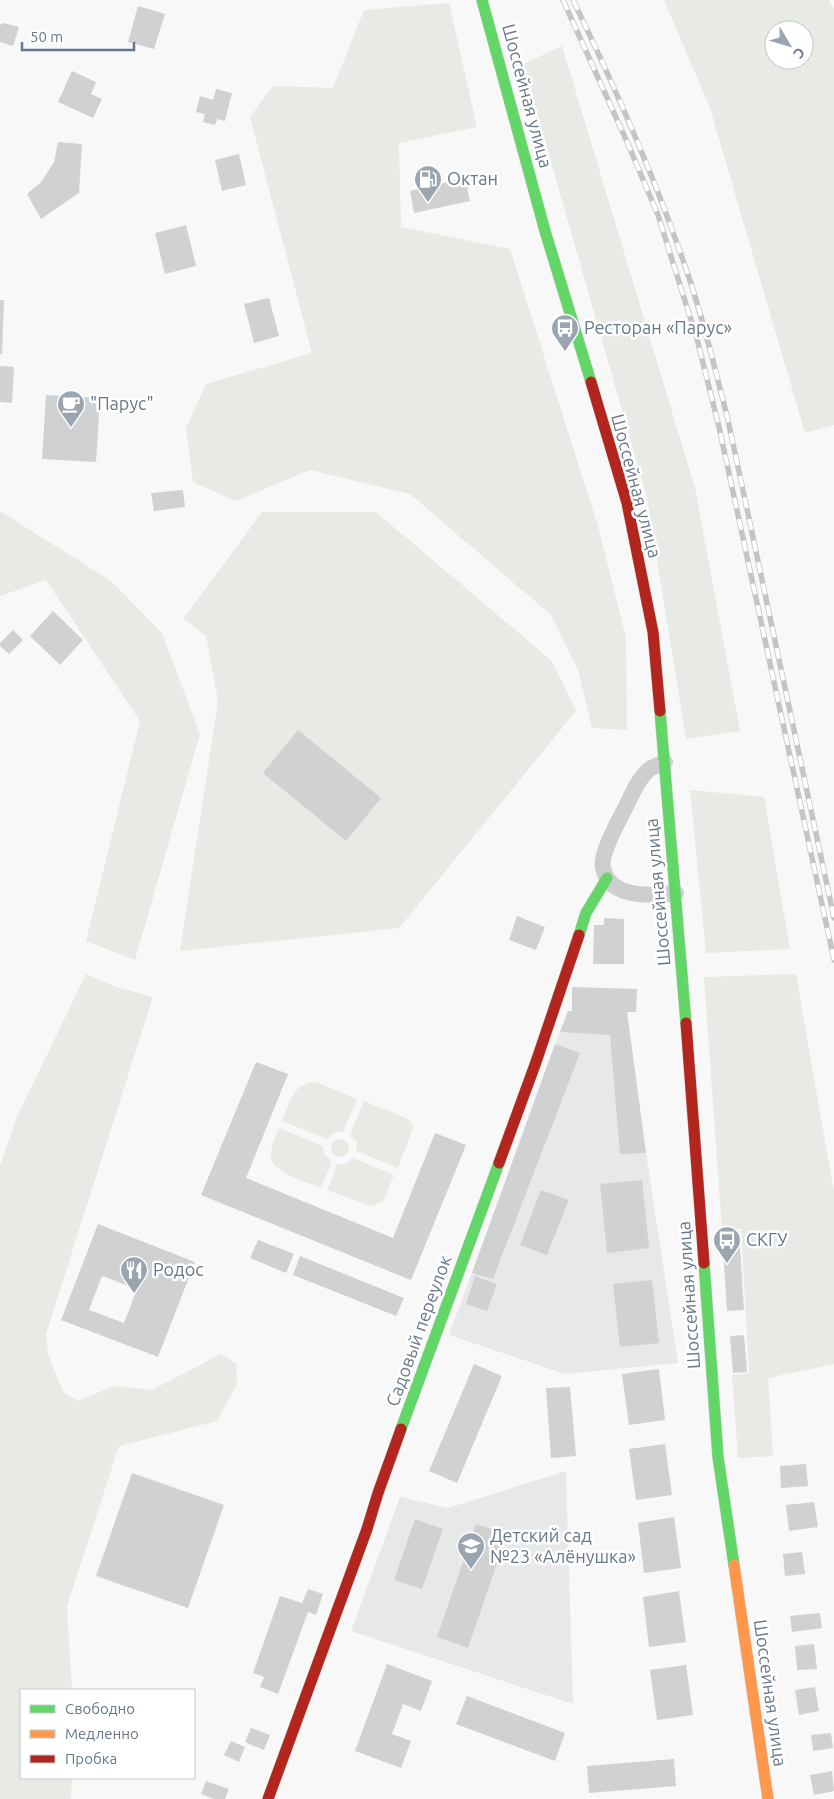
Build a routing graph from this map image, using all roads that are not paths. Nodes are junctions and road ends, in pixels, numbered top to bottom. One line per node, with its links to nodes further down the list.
1 (482, 0): 2 (main road, Шоссейная улица)
2 (665, 762): 3 (street); 4 (main road, Шоссейная улица)
3 (606, 878): 4 (street); 5 (main road, Садовый переулок)
4 (676, 893): 6 (main road, Шоссейная улица)
5 (268, 1799)
6 (768, 1799)

